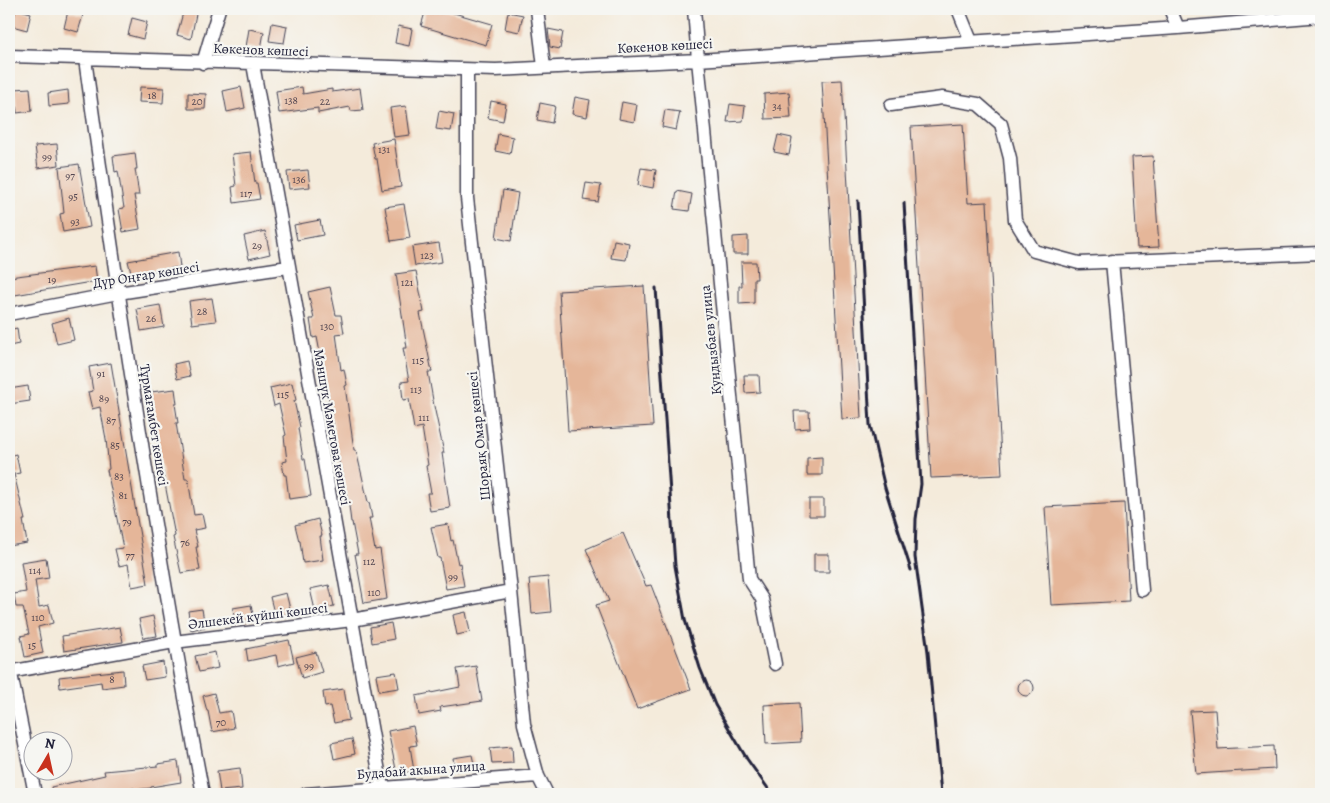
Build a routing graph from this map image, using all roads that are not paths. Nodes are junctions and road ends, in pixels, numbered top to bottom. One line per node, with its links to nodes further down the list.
1 (219, 9): 12 (street)
2 (537, 9): 14 (street)
3 (694, 9): 11 (street, Кундызбаев улица)
4 (958, 9): 8 (street)
5 (1170, 9): 7 (street)
6 (1321, 16): 7 (street, Көкенов көшесі)
7 (1178, 28): 8 (street, Көкенов көшесі)
8 (971, 41): 11 (street, Көкенов көшесі)
9 (9, 56): 10 (street, Көкенов көшесі)
10 (85, 59): 12 (street, Көкенов көшесі); 20 (street, Тұрмағамбет көшесі)
11 (698, 60): 14 (street, Көкенов көшесі); 26 (street, Кундызбаев улица)
12 (203, 63): 13 (street, Көкенов көшесі)
13 (252, 64): 15 (street, Көкенов көшесі); 19 (street, Мәншүк Мәметова көшесі)
14 (544, 67): 15 (street, Көкенов көшесі)
15 (467, 70): 23 (street, Шораяқ Омар көшесі)
16 (891, 105): 18 (street)
17 (1321, 253): 18 (street)
18 (1112, 261): 22 (street)
19 (288, 268): 20 (street, Дүр Оңғар көшесі); 24 (street, Мәншүк Мәметова көшесі)
20 (118, 293): 21 (street, Дүр Оңғар көшесі); 25 (street, Тұрмағамбет көшесі)
21 (9, 314)
22 (1142, 590)
23 (511, 591): 24 (street, Әлшекей күйші көшесі); 28 (street, Шораяқ Омар көшесі)
24 (352, 620): 25 (street, Әлшекей күйші көшесі); 29 (street, Мәншүк Мәметова көшесі)
25 (174, 642): 27 (street, Әлшекей күйші көшесі); 31 (street, Тұрмағамбет көшесі)
26 (775, 664)
27 (9, 669): 30 (street)
28 (538, 776): 29 (street, Будабай акына улица); 33 (street, Шораяқ Омар көшесі)
29 (383, 791): 32 (street, Будабай акына улица)
30 (36, 794)
31 (203, 794)
32 (306, 794)
33 (547, 794)

